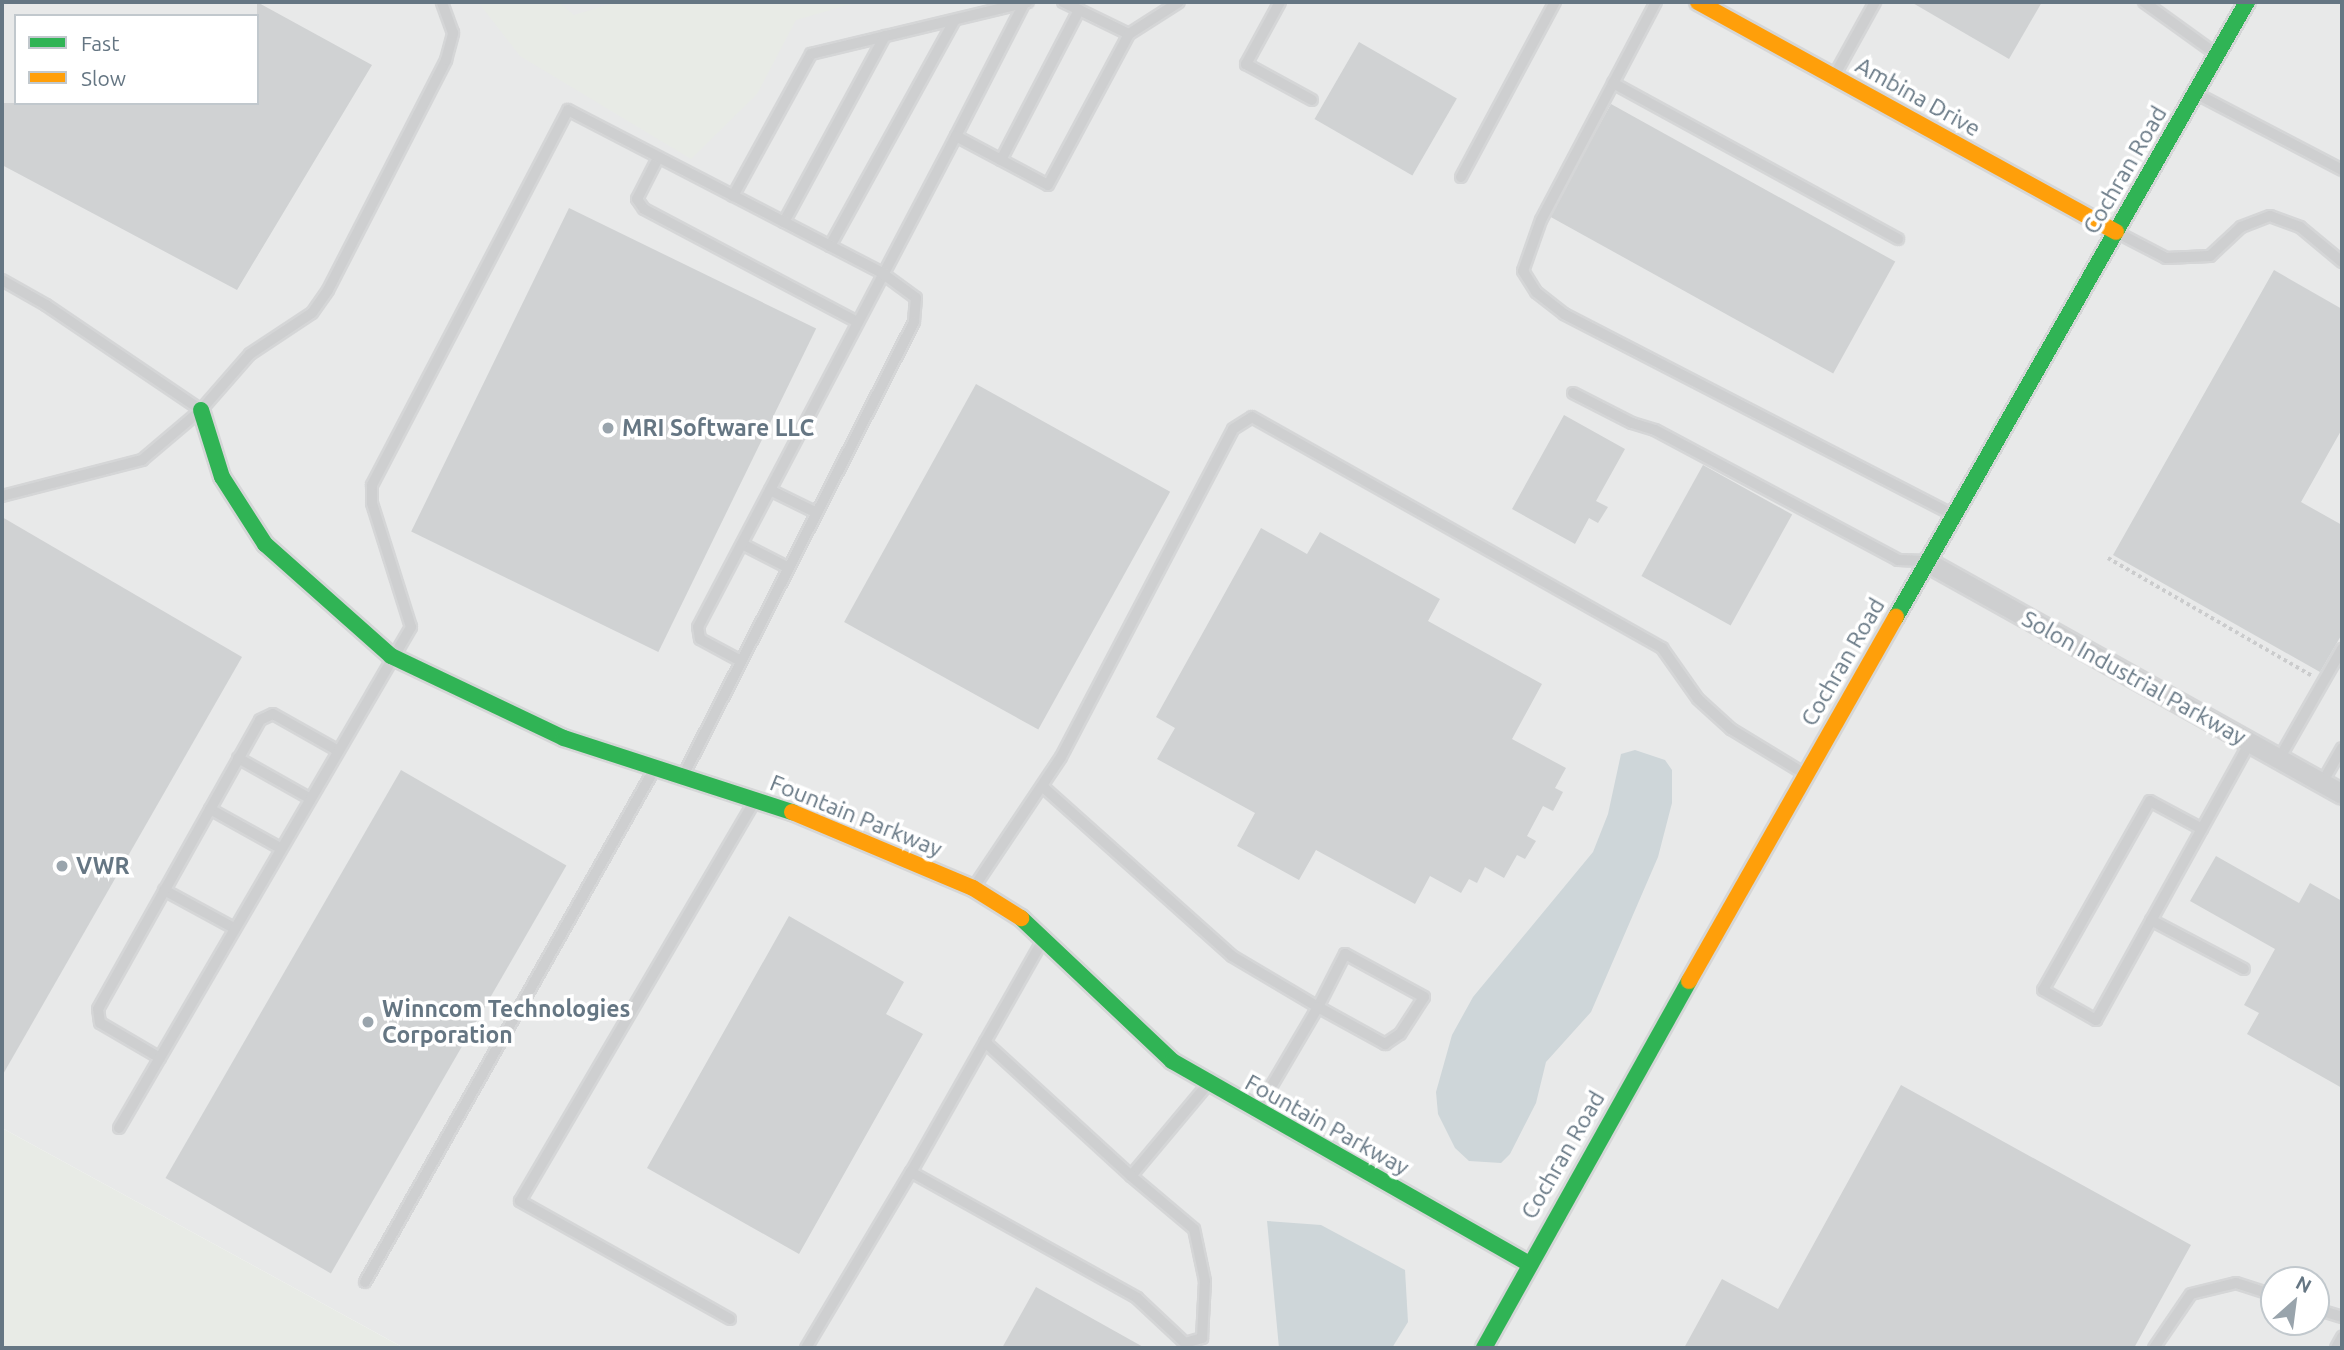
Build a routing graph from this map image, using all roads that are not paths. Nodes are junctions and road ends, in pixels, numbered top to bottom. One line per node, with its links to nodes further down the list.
1 (442, 2): 36 (lane)
2 (1026, 2): 13 (lane); 21 (lane)
3 (1063, 2): 12 (lane)
4 (1179, 2): 14 (lane)
5 (1280, 2): 20 (lane)
6 (1555, 2): 25 (lane)
7 (1656, 2): 18 (lane)
8 (1698, 2): 17 (street, Ambina Drive)
9 (1875, 2): 17 (lane)
10 (2144, 2): 16 (lane)
11 (2247, 2): 16 (street, Cochran Road)
12 (1079, 10): 14 (lane); 23 (lane)
13 (955, 20): 15 (lane); 30 (lane)
14 (1129, 34): 23 (lane)
15 (885, 36): 26 (lane); 27 (lane)
16 (2217, 54): 19 (street, Cochran Road)
17 (1833, 76): 28 (street, Ambina Drive)
18 (1613, 83): 29 (lane); 40 (lane)
19 (2195, 93): 24 (lane); 28 (street, Cochran Road)
20 (1312, 100)
21 (956, 136): 23 (lane); 32 (lane)
22 (658, 158): 26 (lane); 34 (lane); 45 (lane)
23 (1001, 160)
24 (2342, 170)
25 (1461, 177)
26 (733, 196): 27 (lane)
27 (784, 222): 30 (lane)
28 (2116, 232): 31 (lane); 40 (street, Cochran Road)
29 (1898, 239)
30 (830, 246): 32 (lane)
31 (2342, 262)
32 (882, 273): 34 (lane); 39 (lane)
33 (2, 280): 36 (lane)
34 (857, 322): 37 (lane)
35 (1573, 393): 42 (lane)
36 (201, 410): 38 (lane); 45 (street, Fountain Parkway)
37 (770, 490): 39 (lane); 41 (lane)
38 (2, 496)
39 (815, 512): 43 (lane)
40 (1953, 515): 42 (street, Cochran Road)
41 (742, 544): 43 (lane); 46 (lane)
42 (1927, 562): 47 (street, Solon Industrial Parkway); 53 (street, Cochran Road)
43 (787, 568): 46 (lane)
44 (2342, 649): 51 (lane)
45 (391, 656): 49 (lane); 52 (street, Fountain Parkway)
46 (739, 660): 54 (lane)
47 (2250, 742): 51 (street, Solon Industrial Parkway); 61 (lane)
48 (2342, 748): 55 (lane)
49 (337, 750): 50 (lane); 58 (lane)
50 (238, 758): 58 (lane); 60 (lane)
51 (2280, 759): 55 (street, Solon Industrial Parkway)
52 (655, 767): 54 (street, Fountain Parkway); 78 (lane)
53 (1805, 775): 56 (lane); 77 (street, Cochran Road)
54 (683, 776): 59 (street, Fountain Parkway)
55 (2322, 783): 57 (street, Solon Industrial Parkway)
56 (1042, 786): 63 (lane); 69 (lane)
57 (2342, 794)
58 (309, 798): 62 (lane)
59 (755, 800): 63 (street, Fountain Parkway); 80 (lane)
60 (210, 809): 62 (lane); 64 (lane)
61 (2202, 829): 65 (lane); 65 (lane)
62 (280, 848): 66 (lane)
63 (973, 888): 67 (street, Fountain Parkway)
64 (164, 890): 66 (lane); 71 (lane)
65 (2151, 920): 68 (lane)
66 (234, 928): 71 (lane)
67 (1044, 938): 70 (lane); 72 (street, Fountain Parkway)
68 (2244, 970)
69 (1318, 1007): 69 (lane); 73 (lane)
70 (985, 1042): 75 (lane); 76 (lane)
71 (160, 1058): 74 (lane)
72 (1209, 1084): 73 (street, Fountain Parkway); 76 (lane)
73 (1256, 1113): 77 (street, Fountain Parkway)
74 (119, 1128)
75 (911, 1172): 76 (lane); 82 (lane)
76 (1131, 1176)
77 (1528, 1264): 83 (street, Cochran Road)
78 (365, 1282)
79 (2260, 1291): 84 (lane)
80 (730, 1319)
81 (2342, 1336): 85 (lane)
82 (806, 1348)
83 (1484, 1348)
84 (2154, 1348)
85 (2336, 1348)

